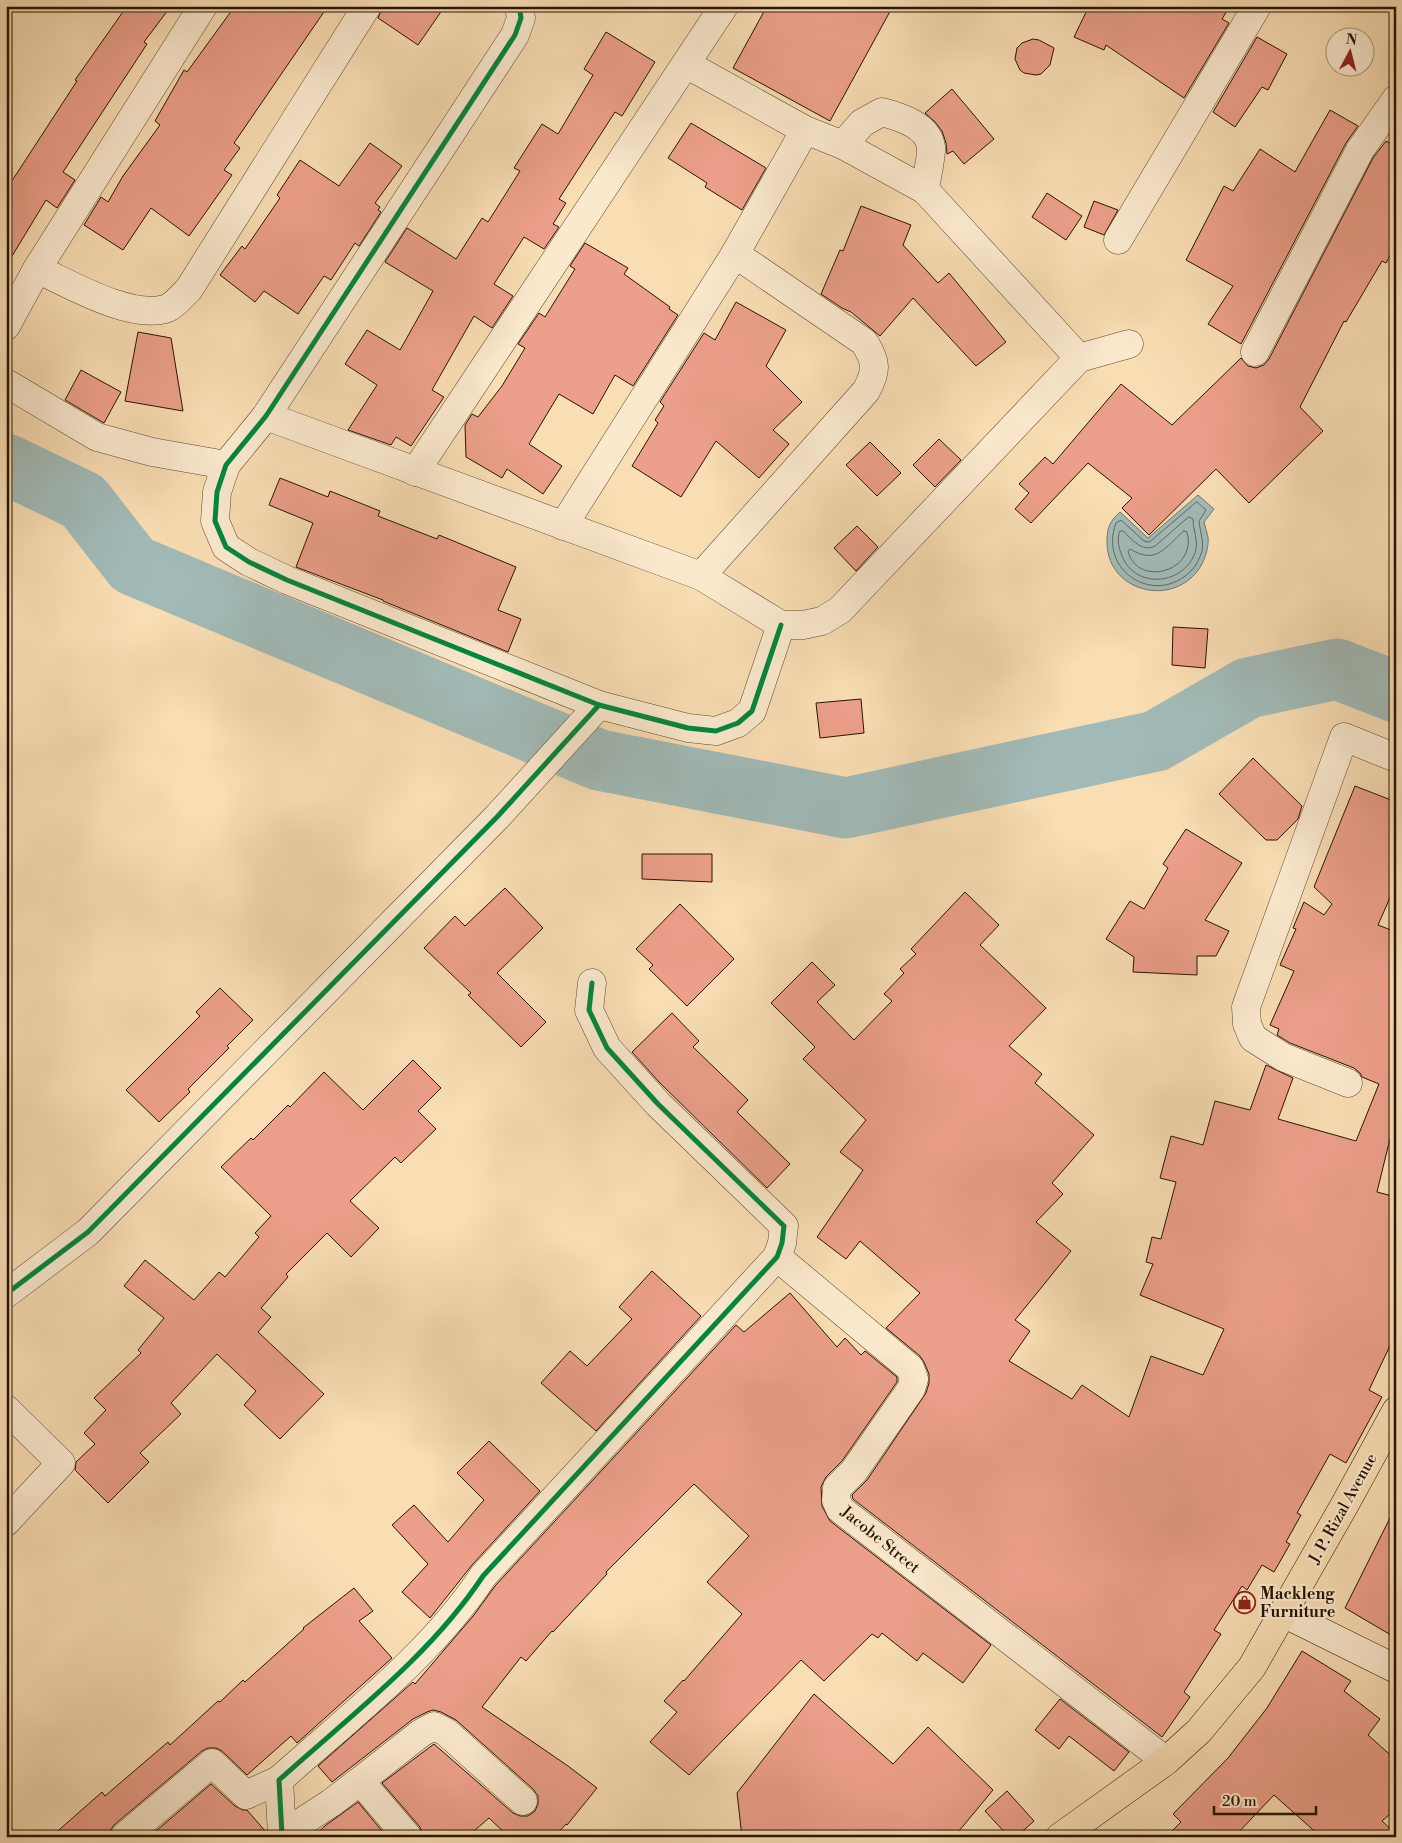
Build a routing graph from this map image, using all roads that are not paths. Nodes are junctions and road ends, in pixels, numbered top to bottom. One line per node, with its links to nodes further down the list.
1 (203, 6): 13 (street)
2 (367, 6): 13 (street)
3 (519, 6): 19 (street)
4 (724, 6): 6 (street)
5 (1257, 6): 11 (street)
6 (686, 64): 8 (street); 21 (street)
7 (1396, 98): 16 (street)
8 (804, 130): 9 (street); 12 (street)
9 (843, 145): 10 (street); 10 (street)
10 (925, 190): 17 (street)
11 (1118, 240)
12 (735, 254): 22 (street); 23 (street)
13 (37, 269): 14 (street)
14 (6, 326)
15 (1129, 344): 17 (street)
16 (1255, 352)
17 (1079, 358): 24 (street)
18 (6, 383): 20 (street)
19 (266, 416): 20 (street); 21 (street)
20 (226, 465): 25 (street)
21 (415, 472): 22 (street)
22 (563, 526): 23 (street)
23 (701, 576): 24 (street)
24 (781, 625): 25 (street)
25 (599, 705): 30 (street)
26 (1396, 758): 28 (street)
27 (592, 983): 29 (street)
28 (1348, 1083)
29 (777, 1257): 36 (street, Jacobe Street); 37 (street)
30 (6, 1294)
31 (6, 1409): 33 (street)
32 (1396, 1411): 34 (main road, J. P. Rizal Avenue)
33 (6, 1522)
34 (1283, 1613): 35 (street); 36 (main road, J. P. Rizal Avenue)
35 (1396, 1670)
36 (1166, 1761): 43 (main road, J. P. Rizal Avenue)
37 (279, 1780): 40 (street); 41 (street)
38 (360, 1781): 39 (street); 40 (street); 42 (street)
39 (523, 1801)
40 (282, 1836)
41 (124, 1837)
42 (408, 1837)
43 (1060, 1837)

